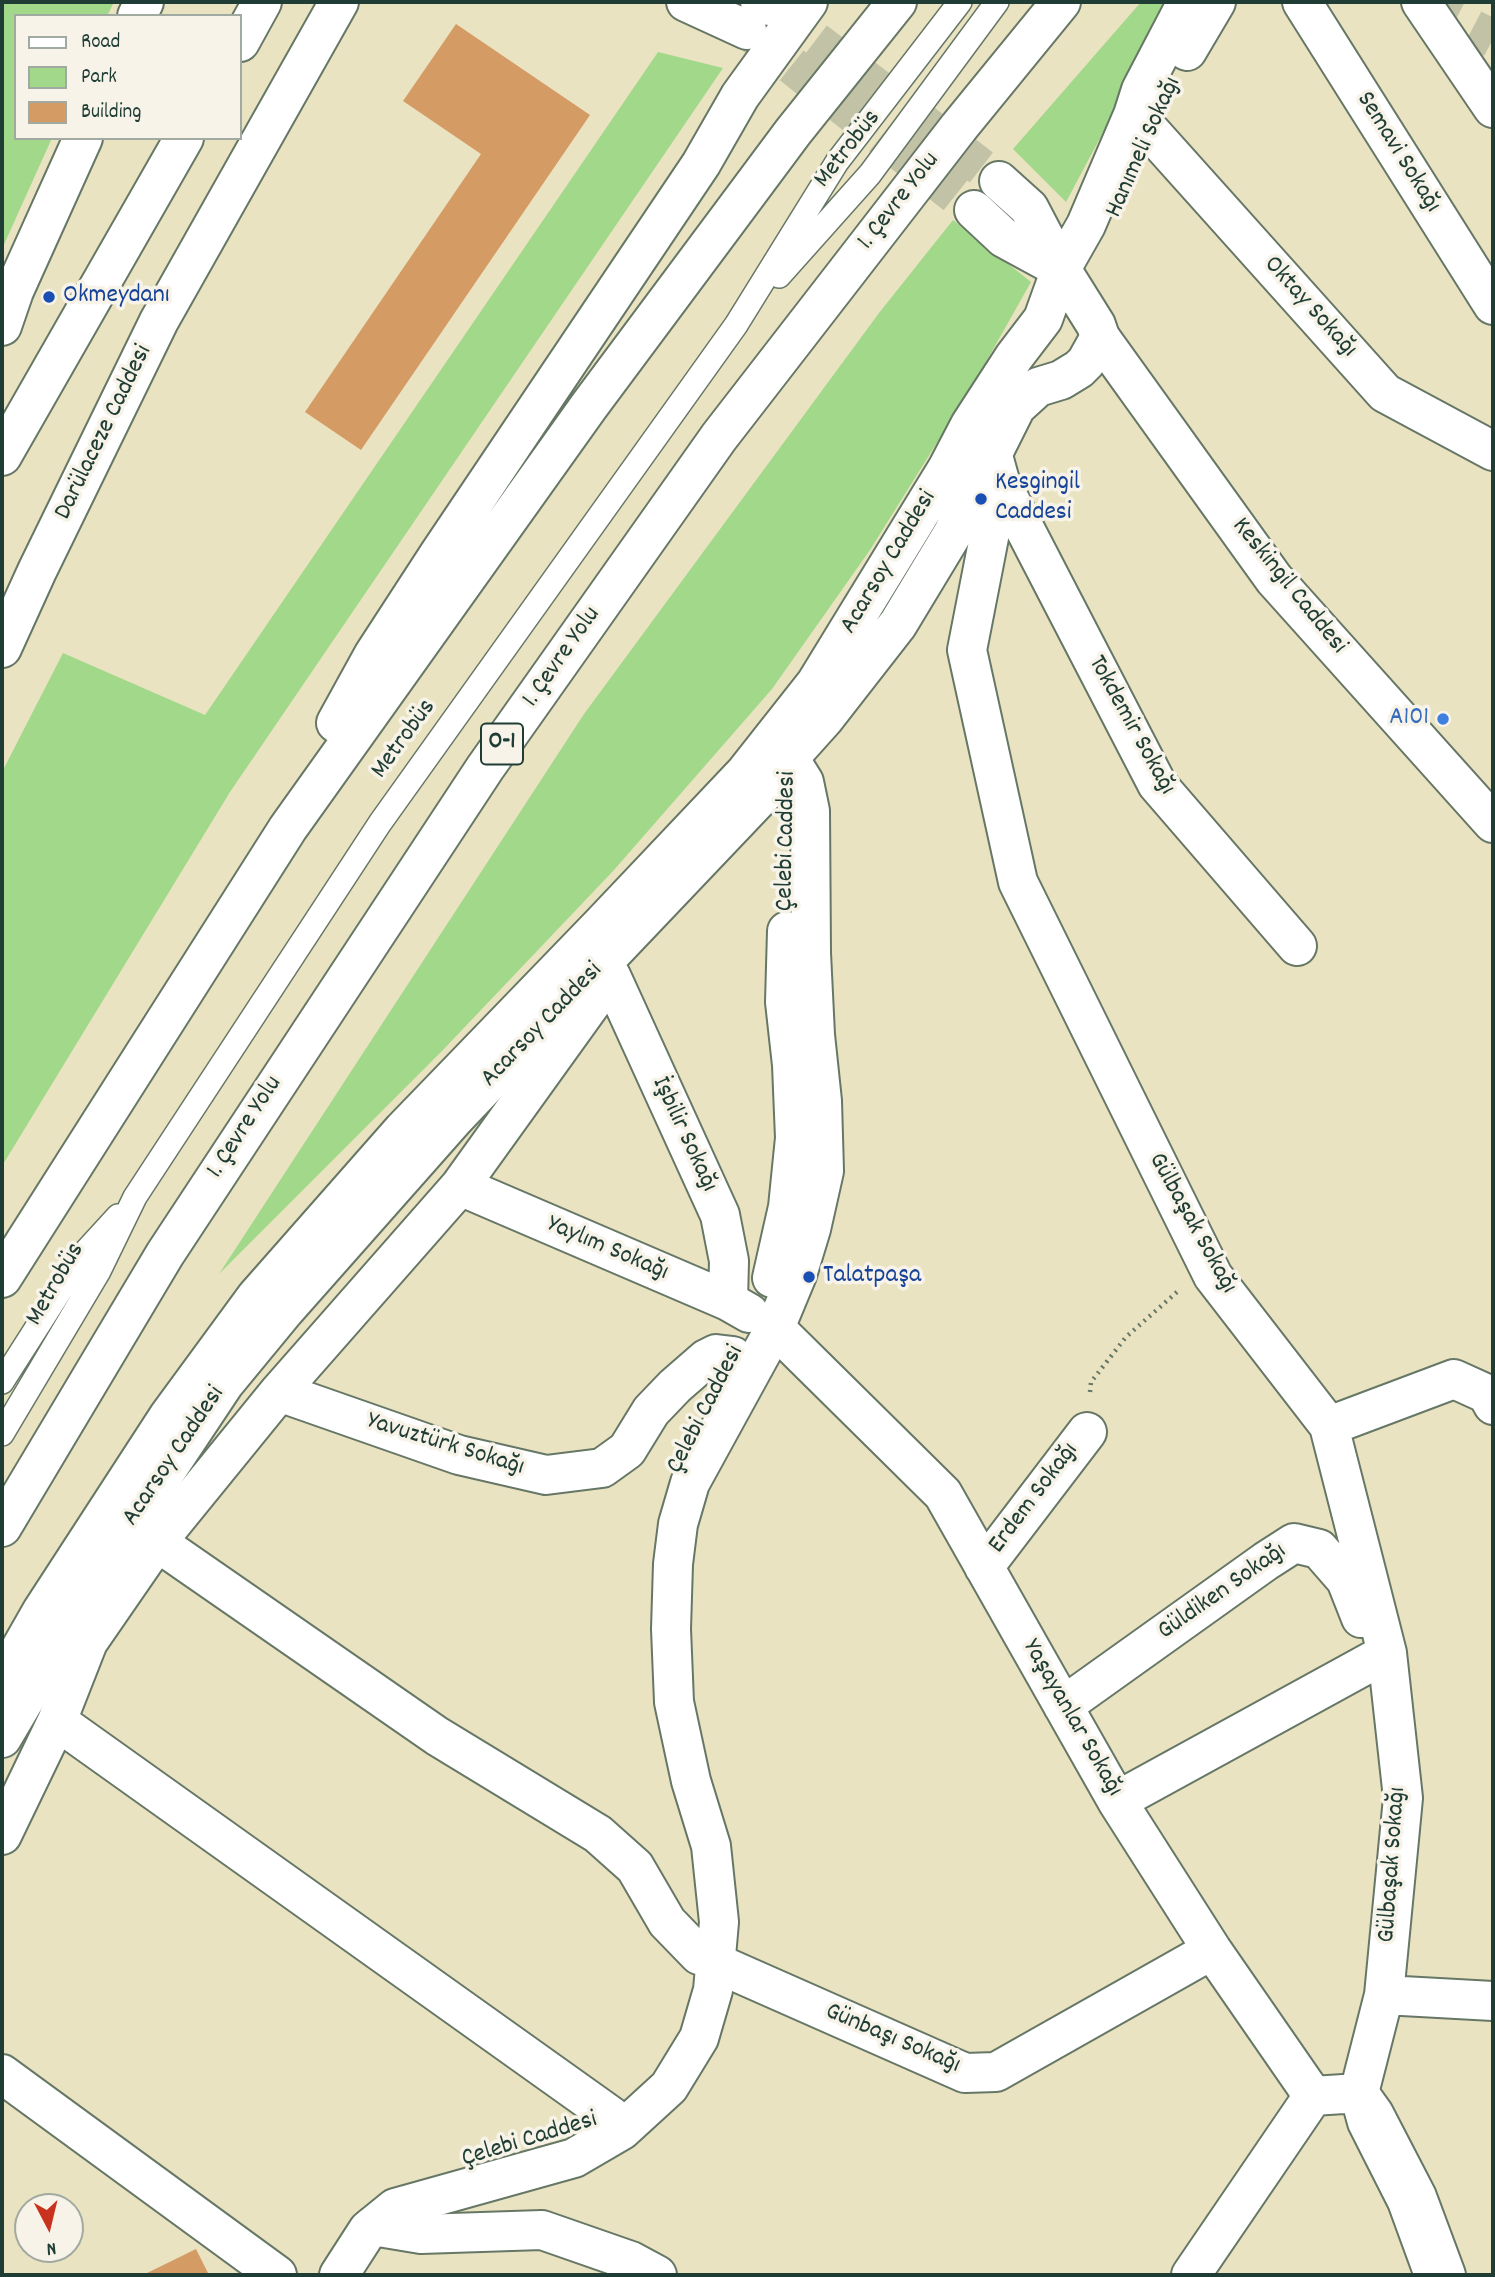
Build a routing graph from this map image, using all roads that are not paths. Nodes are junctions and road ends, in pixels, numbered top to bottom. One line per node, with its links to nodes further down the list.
1 (262, 2): 15 (main road)
2 (339, 2): 31 (main road, Darülaceze Caddesi)
3 (686, 2): 14 (main road)
4 (808, 2): 20 (main road)
5 (832, 2): 20 (main road)
6 (897, 2): 34 (main road)
7 (960, 2): 25 (lane, Metrobüs)
8 (997, 2): 25 (lane, Metrobüs)
9 (1061, 2): 47 (main road, 1. Çevre Yolu / O-1)
10 (1187, 2): 17 (main road, Hanımeli Sokağı)
11 (1216, 2): 17 (main road, Hanımeli Sokağı)
12 (1302, 2): 24 (main road, Semavi Sokağı)
13 (1421, 2): 16 (main road)
14 (759, 13)
15 (242, 37)
16 (1493, 108)
17 (1142, 124): 23 (main road, Hanımeli Sokağı); 28 (main road, Oktay Sokağı)
18 (81, 140): 26 (main road)
19 (183, 140): 29 (main road)
20 (701, 164): 34 (main road)
21 (999, 181): 23 (main road, Keskingil Caddesi)
22 (974, 210): 23 (main road)
23 (1071, 283): 27 (main road, Keskingil Caddesi); 32 (main road, Acarsoy Caddesi)
24 (1493, 305)
25 (736, 325): 37 (lane, Metrobüs)
26 (2, 326)
27 (1100, 337): 30 (main road, Acarsoy Caddesi); 33 (main road, Keskingil Caddesi)
28 (1493, 451)
29 (2, 456)
30 (996, 466): 32 (main road, Acarsoy Caddesi); 35 (main road, Tokdemir Sokağı); 44 (main road, Gülbaşak Sokağı)
31 (3, 640)
32 (781, 747): 39 (main road, Çelebi Caddesi); 50 (main road, Acarsoy Caddesi); 52 (main road, Acarsoy Caddesi)
33 (1493, 823)
34 (288, 828): 38 (main road)
35 (1297, 946)
36 (460, 1186): 39 (main road, Yaylım Sokağı); 39 (main road, İşbilir Sokağı); 42 (main road)
37 (135, 1197): 41 (lane, Metrobüs); 46 (lane, Metrobüs)
38 (2, 1278)
39 (752, 1315): 40 (main road, Çelebi Caddesi); 49 (main road, Yaşayanlar Sokağı); 59 (main road, Çelebi Caddesi)
40 (733, 1356): 42 (main road, Yavuztürk Sokağı); 59 (main road, Çelebi Caddesi)
41 (2, 1382)
42 (279, 1392): 48 (main road)
43 (1493, 1405): 44 (main road)
44 (1329, 1426): 51 (main road, Gülbaşak Sokağı)
45 (1087, 1432): 49 (main road, Erdem Sokağı)
46 (2, 1434)
47 (2, 1527)
48 (157, 1542): 50 (main road); 59 (main road)
49 (984, 1567): 53 (main road, Yaşayanlar Sokağı)
50 (119, 1570): 54 (main road); 55 (main road, Acarsoy Caddesi)
51 (1382, 1656): 53 (main road, Güldiken Sokağı); 56 (main road); 60 (main road, Gülbaşak Sokağı)
52 (2, 1681)
53 (1063, 1706): 56 (main road, Yaşayanlar Sokağı)
54 (57, 1721): 57 (main road); 65 (main road)
55 (2, 1738)
56 (1117, 1801): 58 (main road, Yaşayanlar Sokağı)
57 (2, 1835)
58 (1212, 1950): 59 (main road, Günbaşı Sokağı); 64 (main road, Yaşayanlar Sokağı)
59 (707, 1959): 65 (main road, Çelebi Caddesi)
60 (1384, 1995): 61 (main road); 63 (main road, Gülbaşak Sokağı)
61 (1493, 2001)
62 (2, 2074): 67 (main road)
63 (1359, 2093): 64 (main road); 72 (main road); 73 (main road)
64 (1314, 2096): 71 (main road)
65 (619, 2121): 66 (main road, Çelebi Caddesi)
66 (366, 2220): 68 (main road, Çelebi Caddesi); 69 (main road, Çelebi Caddesi); 70 (main road)
67 (277, 2275)
68 (317, 2275)
69 (339, 2275)
70 (657, 2275)
71 (1191, 2275)
72 (1434, 2275)
73 (1446, 2275)

